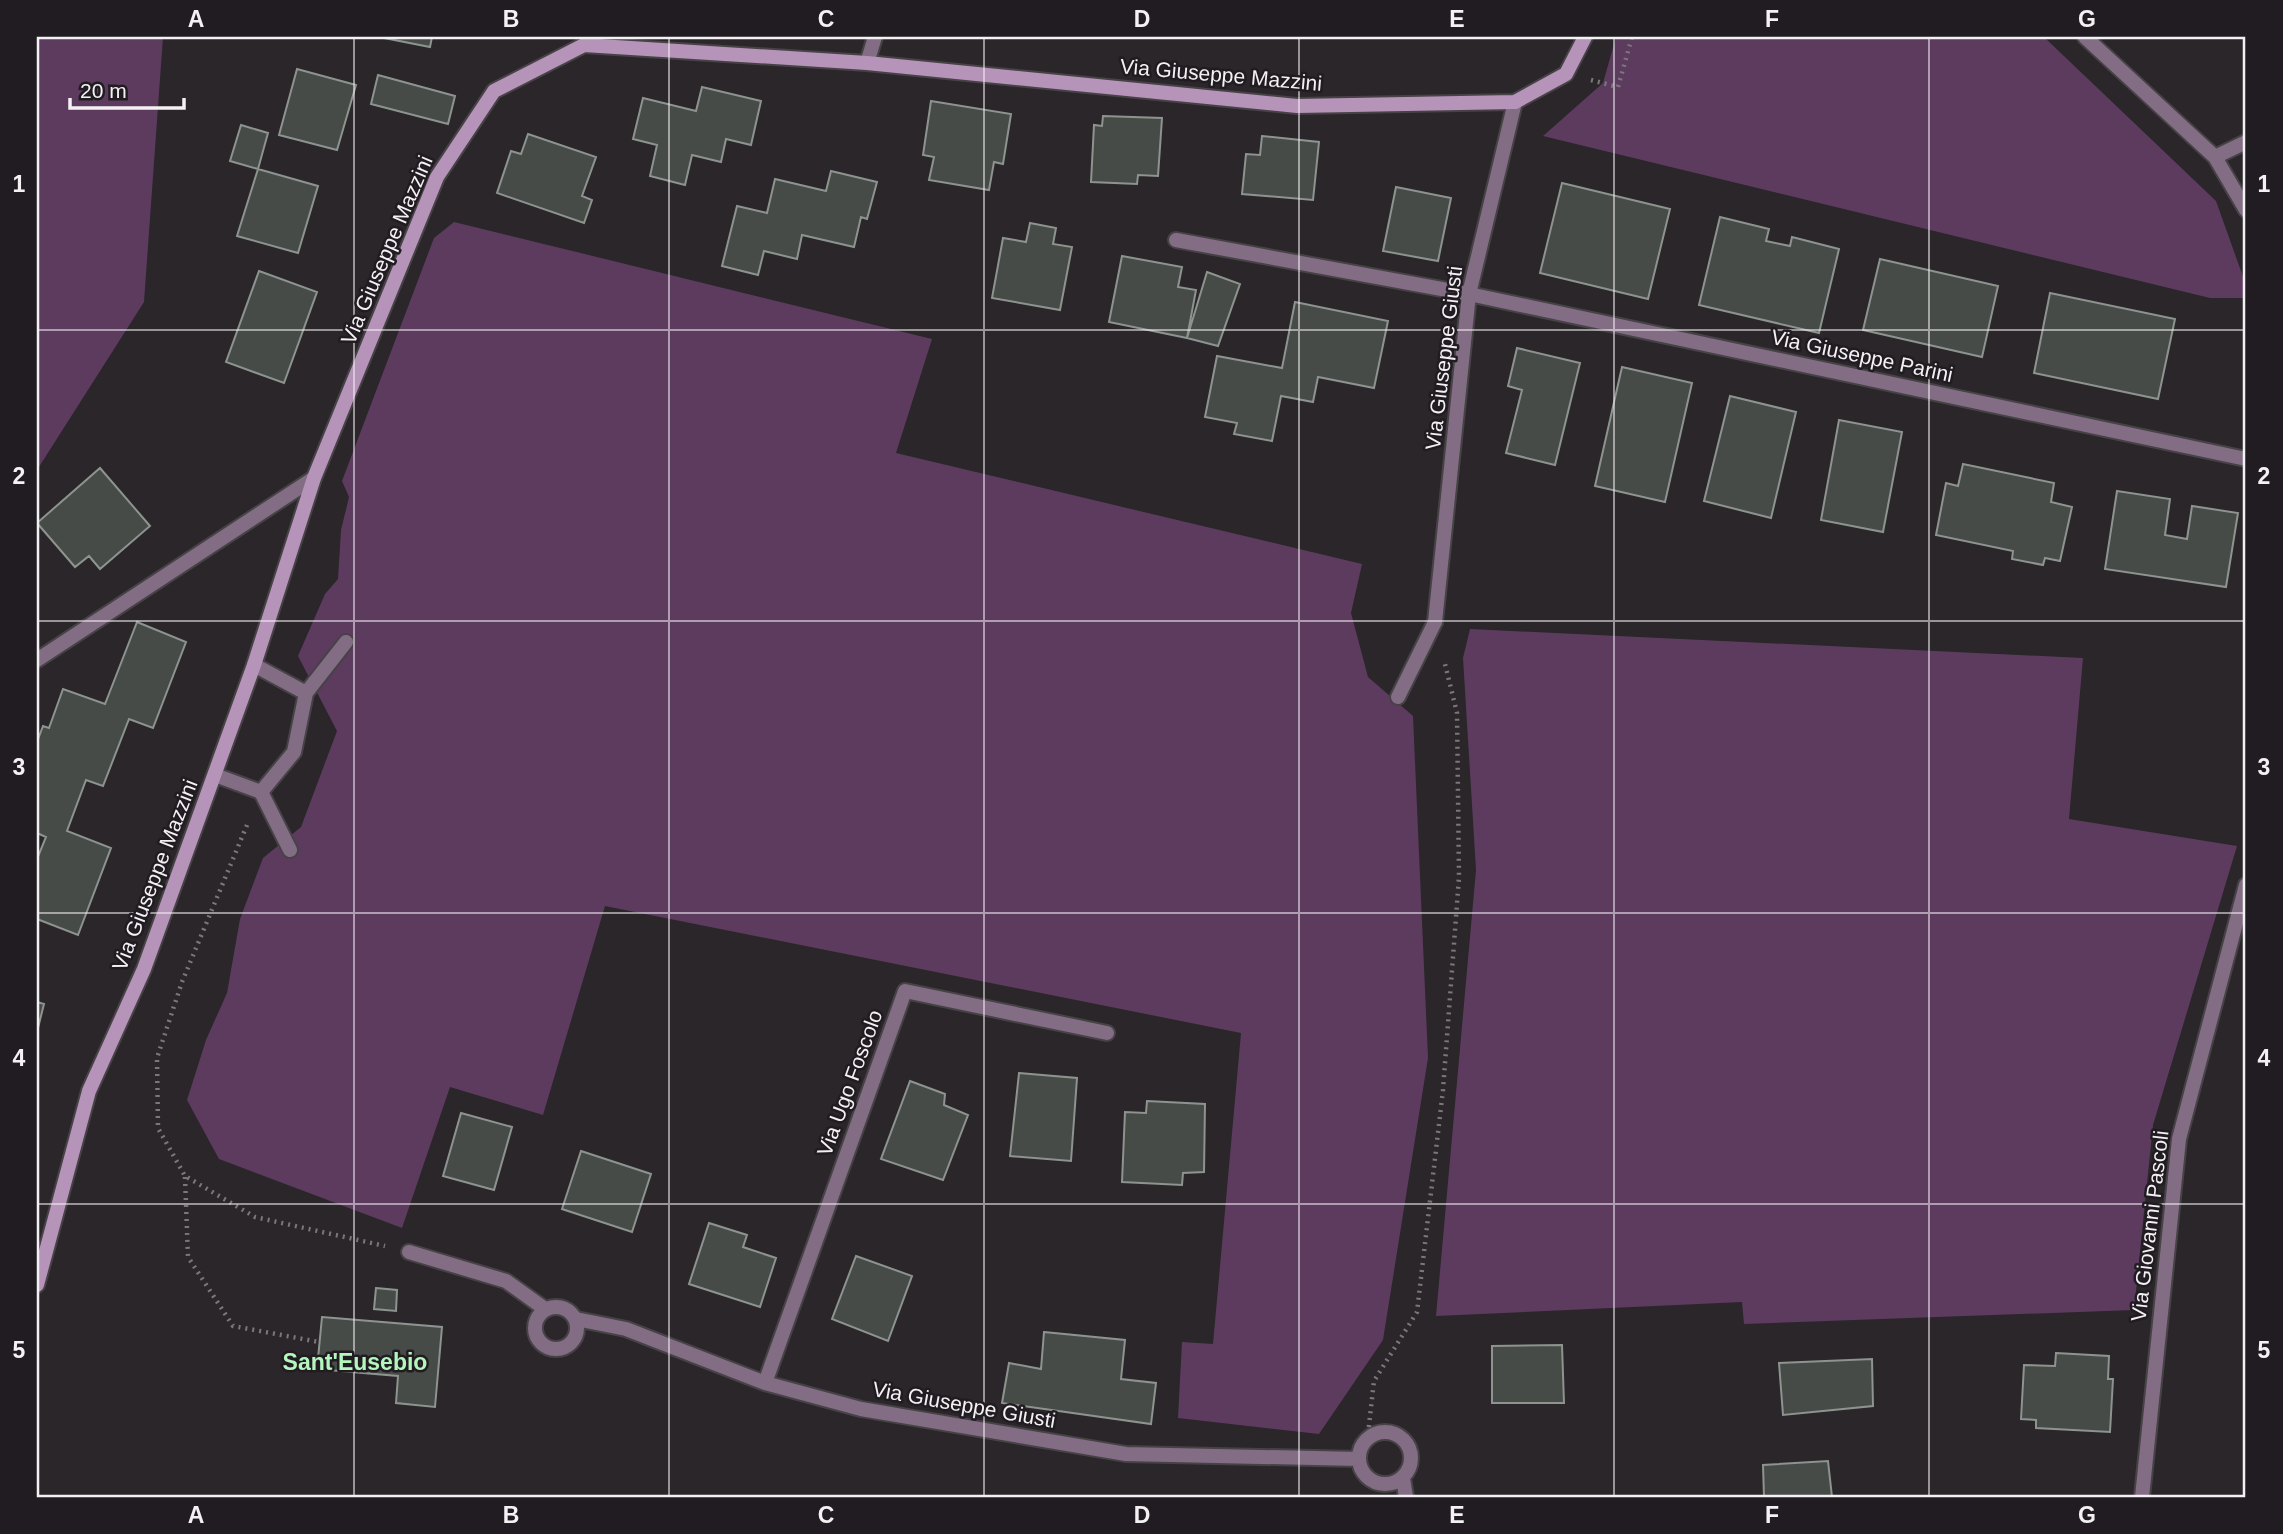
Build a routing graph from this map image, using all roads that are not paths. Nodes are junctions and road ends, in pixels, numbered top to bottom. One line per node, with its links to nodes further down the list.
1 (875, 37): 5 (street)
2 (1585, 37): 6 (street, Via Giuseppe Mazzini)
3 (2085, 37): 8 (street)
4 (582, 41): 5 (street, Via Giuseppe Mazzini); 13 (street, Via Giuseppe Mazzini)
5 (867, 63): 6 (street, Via Giuseppe Mazzini)
6 (1514, 102): 11 (street, Via Giuseppe Giusti)
7 (2246, 142): 8 (street)
8 (2215, 157): 9 (street)
9 (2246, 210)
10 (1176, 240): 11 (street, Via Giuseppe Parini)
11 (1469, 294): 12 (street, Via Giuseppe Parini); 18 (street, Via Giuseppe Giusti)
12 (2246, 458)
13 (314, 478): 15 (street); 16 (street, Via Giuseppe Mazzini)
14 (346, 642): 17 (street)
15 (37, 660)
16 (254, 665): 17 (street); 19 (street, Via Giuseppe Mazzini)
17 (306, 693): 20 (street)
18 (1398, 697)
19 (215, 775): 20 (street); 25 (street, Via Giuseppe Mazzini)
20 (261, 792): 21 (street)
21 (290, 850)
22 (2246, 885): 32 (street, Via Giovanni Pascoli)
23 (1107, 1033): 28 (street, Via Ugo Foscolo)
24 (409, 1252): 26 (street, Via Giuseppe Giusti)
25 (37, 1285)
26 (545, 1309): 27 (street, Via Giuseppe Giusti); 27 (street)
27 (576, 1319): 28 (street, Via Giuseppe Giusti)
28 (765, 1383): 29 (street, Via Giuseppe Giusti)
29 (1359, 1459): 30 (street); 30 (street)
30 (1403, 1478): 31 (street)
31 (1406, 1497)
32 (2141, 1497)

